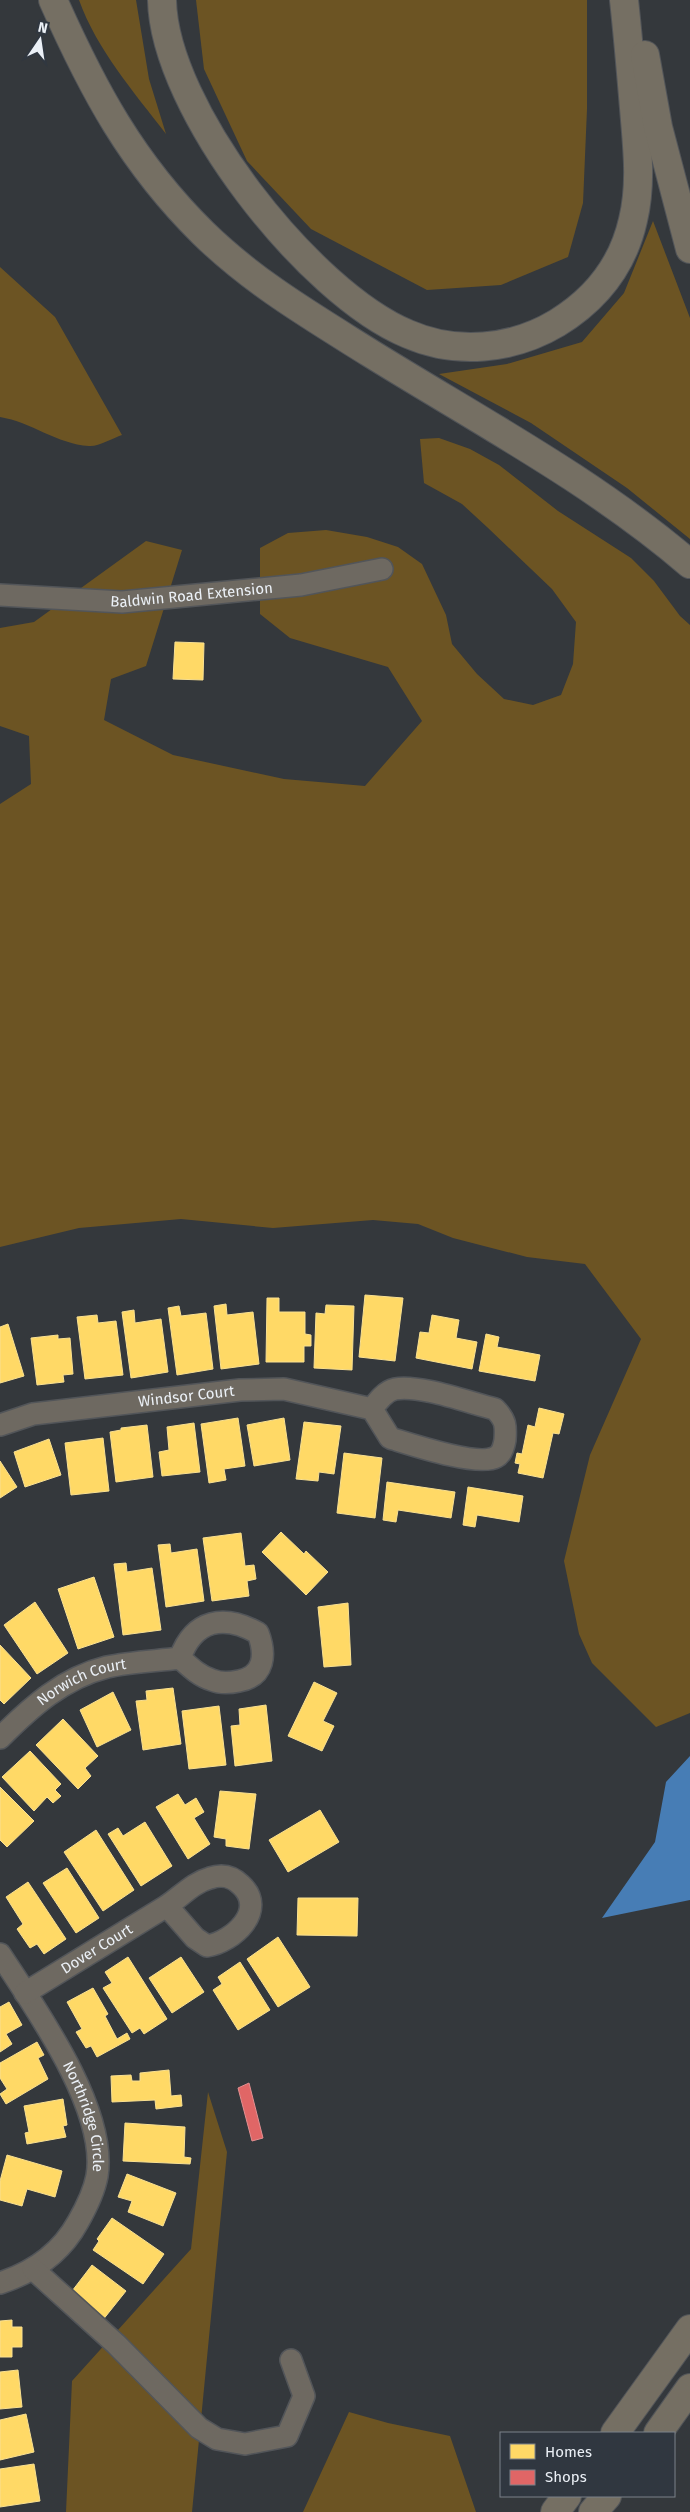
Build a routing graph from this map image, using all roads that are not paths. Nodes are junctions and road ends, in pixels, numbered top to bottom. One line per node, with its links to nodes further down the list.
1 (53, 0): 6 (highway)
2 (162, 0): 3 (highway)
3 (624, 0)
4 (630, 0): 5 (highway)
5 (690, 249)
6 (690, 564)
7 (382, 569): 8 (street, Baldwin Road Extension)
8 (0, 595)
9 (372, 1409): 9 (street); 10 (street, Windsor Court)
10 (0, 1425)
11 (180, 1658): 12 (street, Norwich Court)
12 (0, 1738)
13 (167, 1906): 15 (street, Dover Court)
14 (0, 1954): 15 (street, Northridge Circle)
15 (25, 1993): 16 (street, Northridge Circle)
16 (33, 2269): 17 (street, Northridge Circle); 19 (street)
17 (0, 2283)
18 (690, 2329): 21 (highway)
19 (291, 2360)
20 (690, 2388): 22 (highway)
21 (616, 2432)
22 (659, 2432)
23 (567, 2497): 25 (highway)
24 (606, 2497): 26 (highway)
25 (555, 2512)
26 (593, 2512)

